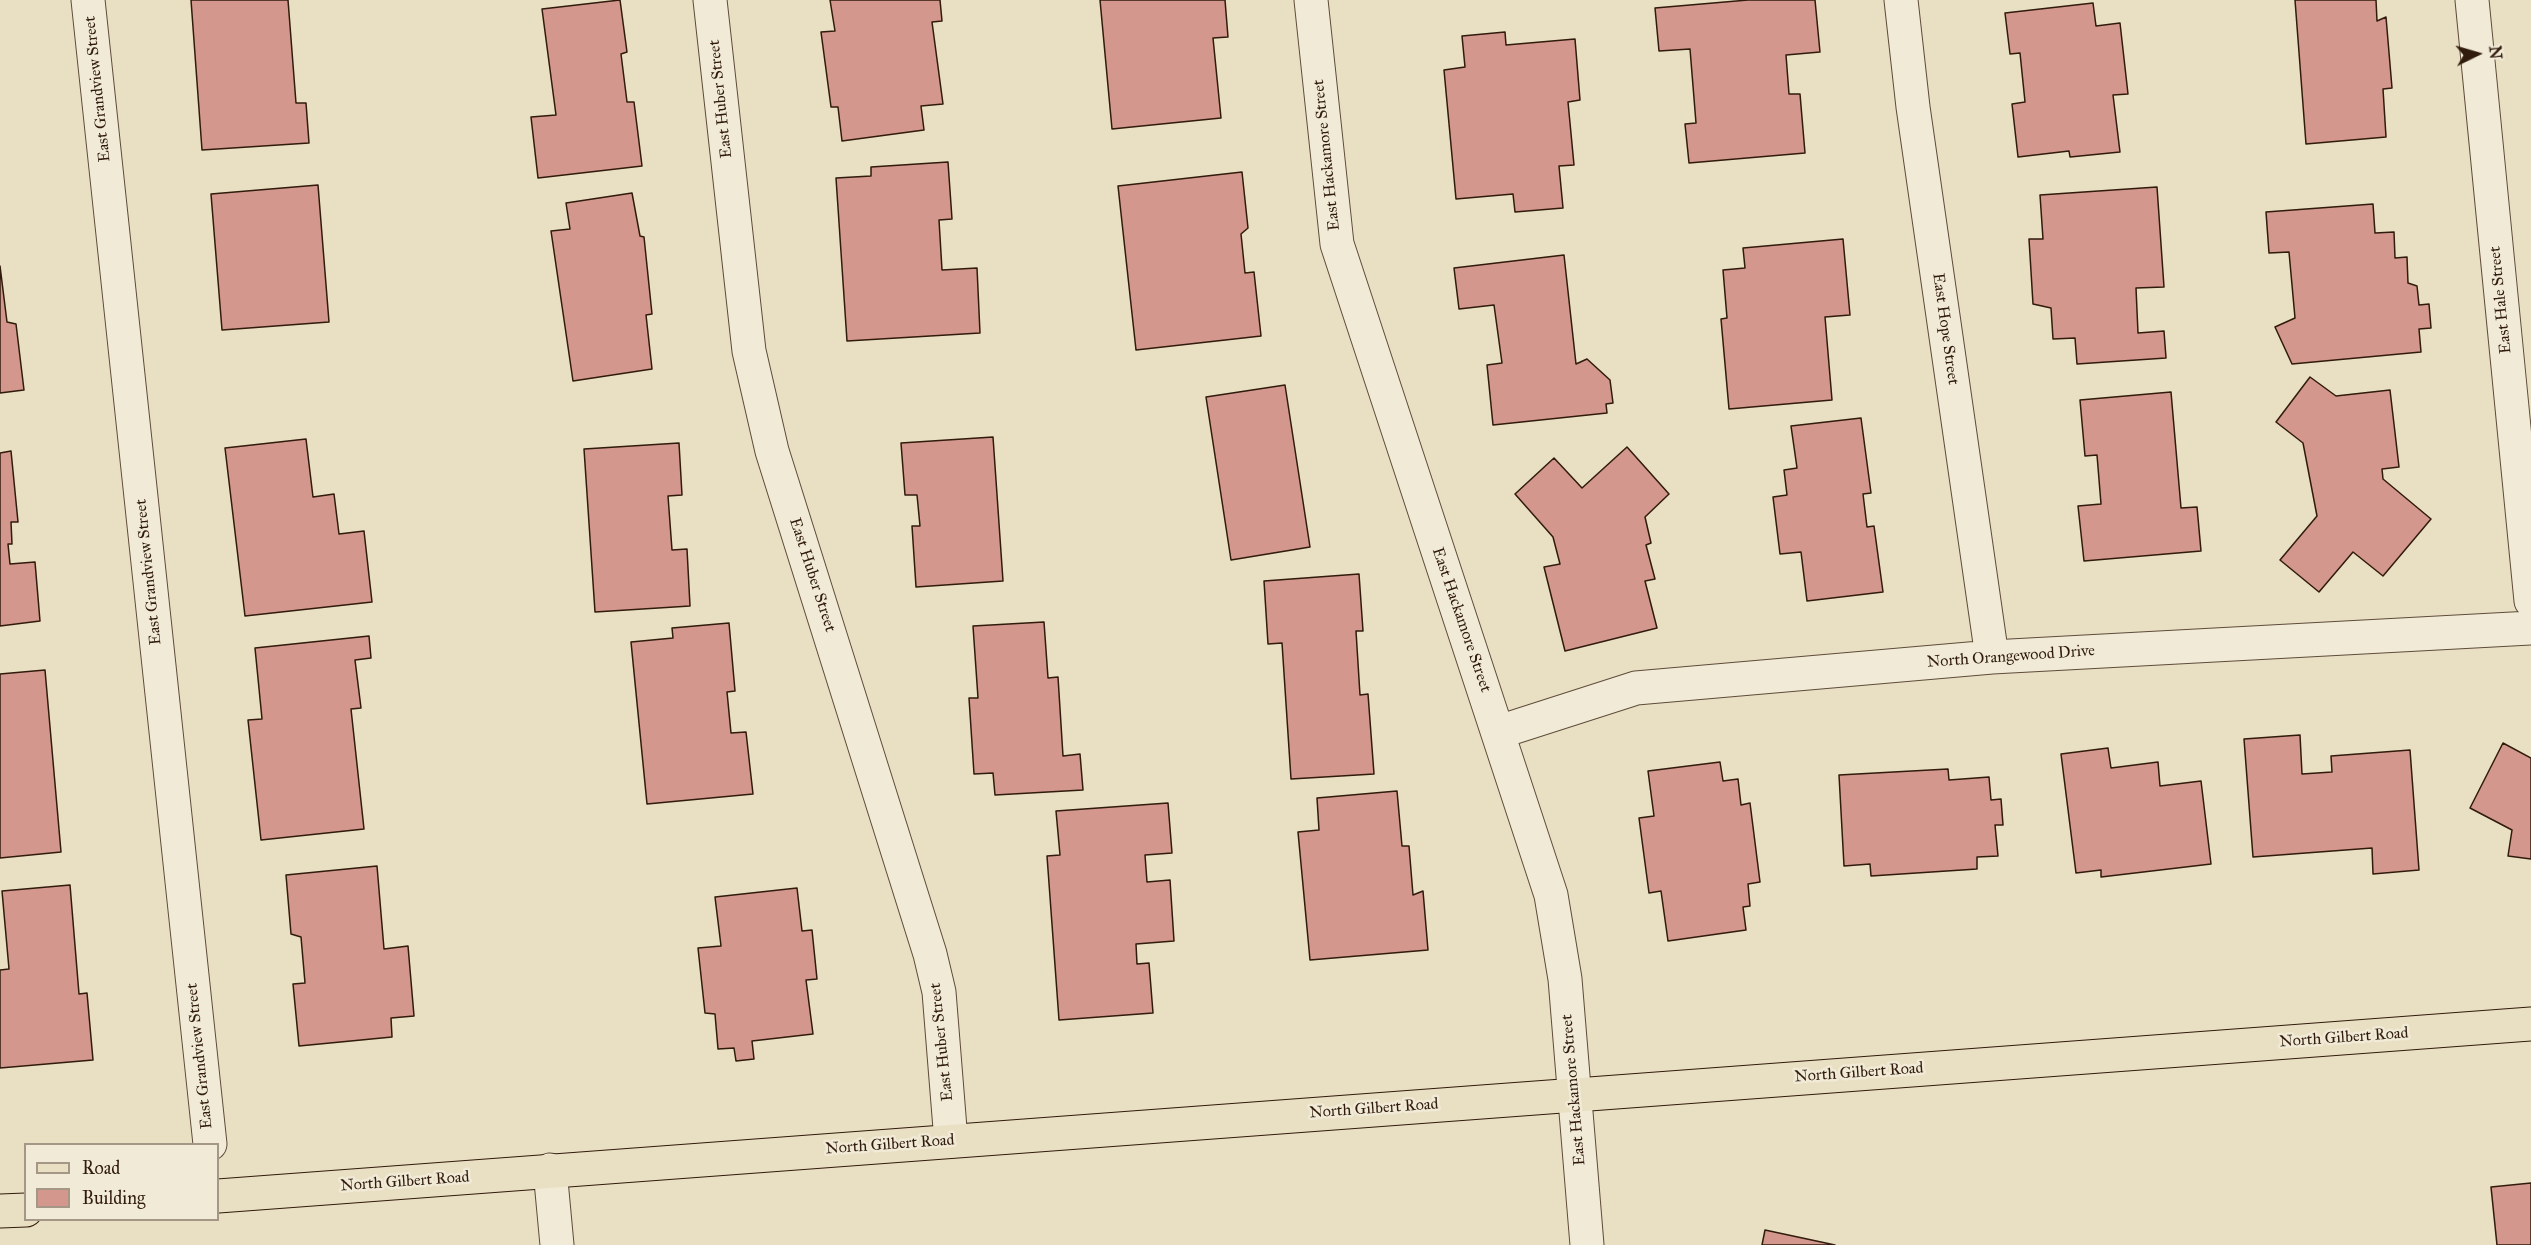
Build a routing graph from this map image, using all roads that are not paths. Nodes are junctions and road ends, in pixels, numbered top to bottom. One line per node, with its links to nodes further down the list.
1 (88, 0): 13 (street, East Grandview Street)
2 (710, 0): 12 (street, East Huber Street)
3 (1311, 0): 9 (street, East Hackamore Street)
4 (1901, 0): 8 (street, East Hope Street)
5 (2472, 0): 6 (street, East Hale Street)
6 (2531, 601)
7 (2531, 628): 8 (street, North Orangewood Drive)
8 (1992, 657): 9 (street, North Orangewood Drive)
9 (1499, 732): 11 (street, East Hackamore Street)
10 (2531, 1024): 11 (main road, North Gilbert Road)
11 (1574, 1095): 12 (main road, North Gilbert Road); 19 (street, East Hackamore Street)
12 (951, 1141): 14 (main road, North Gilbert Road)
13 (210, 1143)
14 (550, 1170): 15 (main road, North Gilbert Road); 18 (street)
15 (219, 1196)
16 (24, 1210): 17 (main road)
17 (0, 1211)
18 (557, 1245)
19 (1587, 1245)

